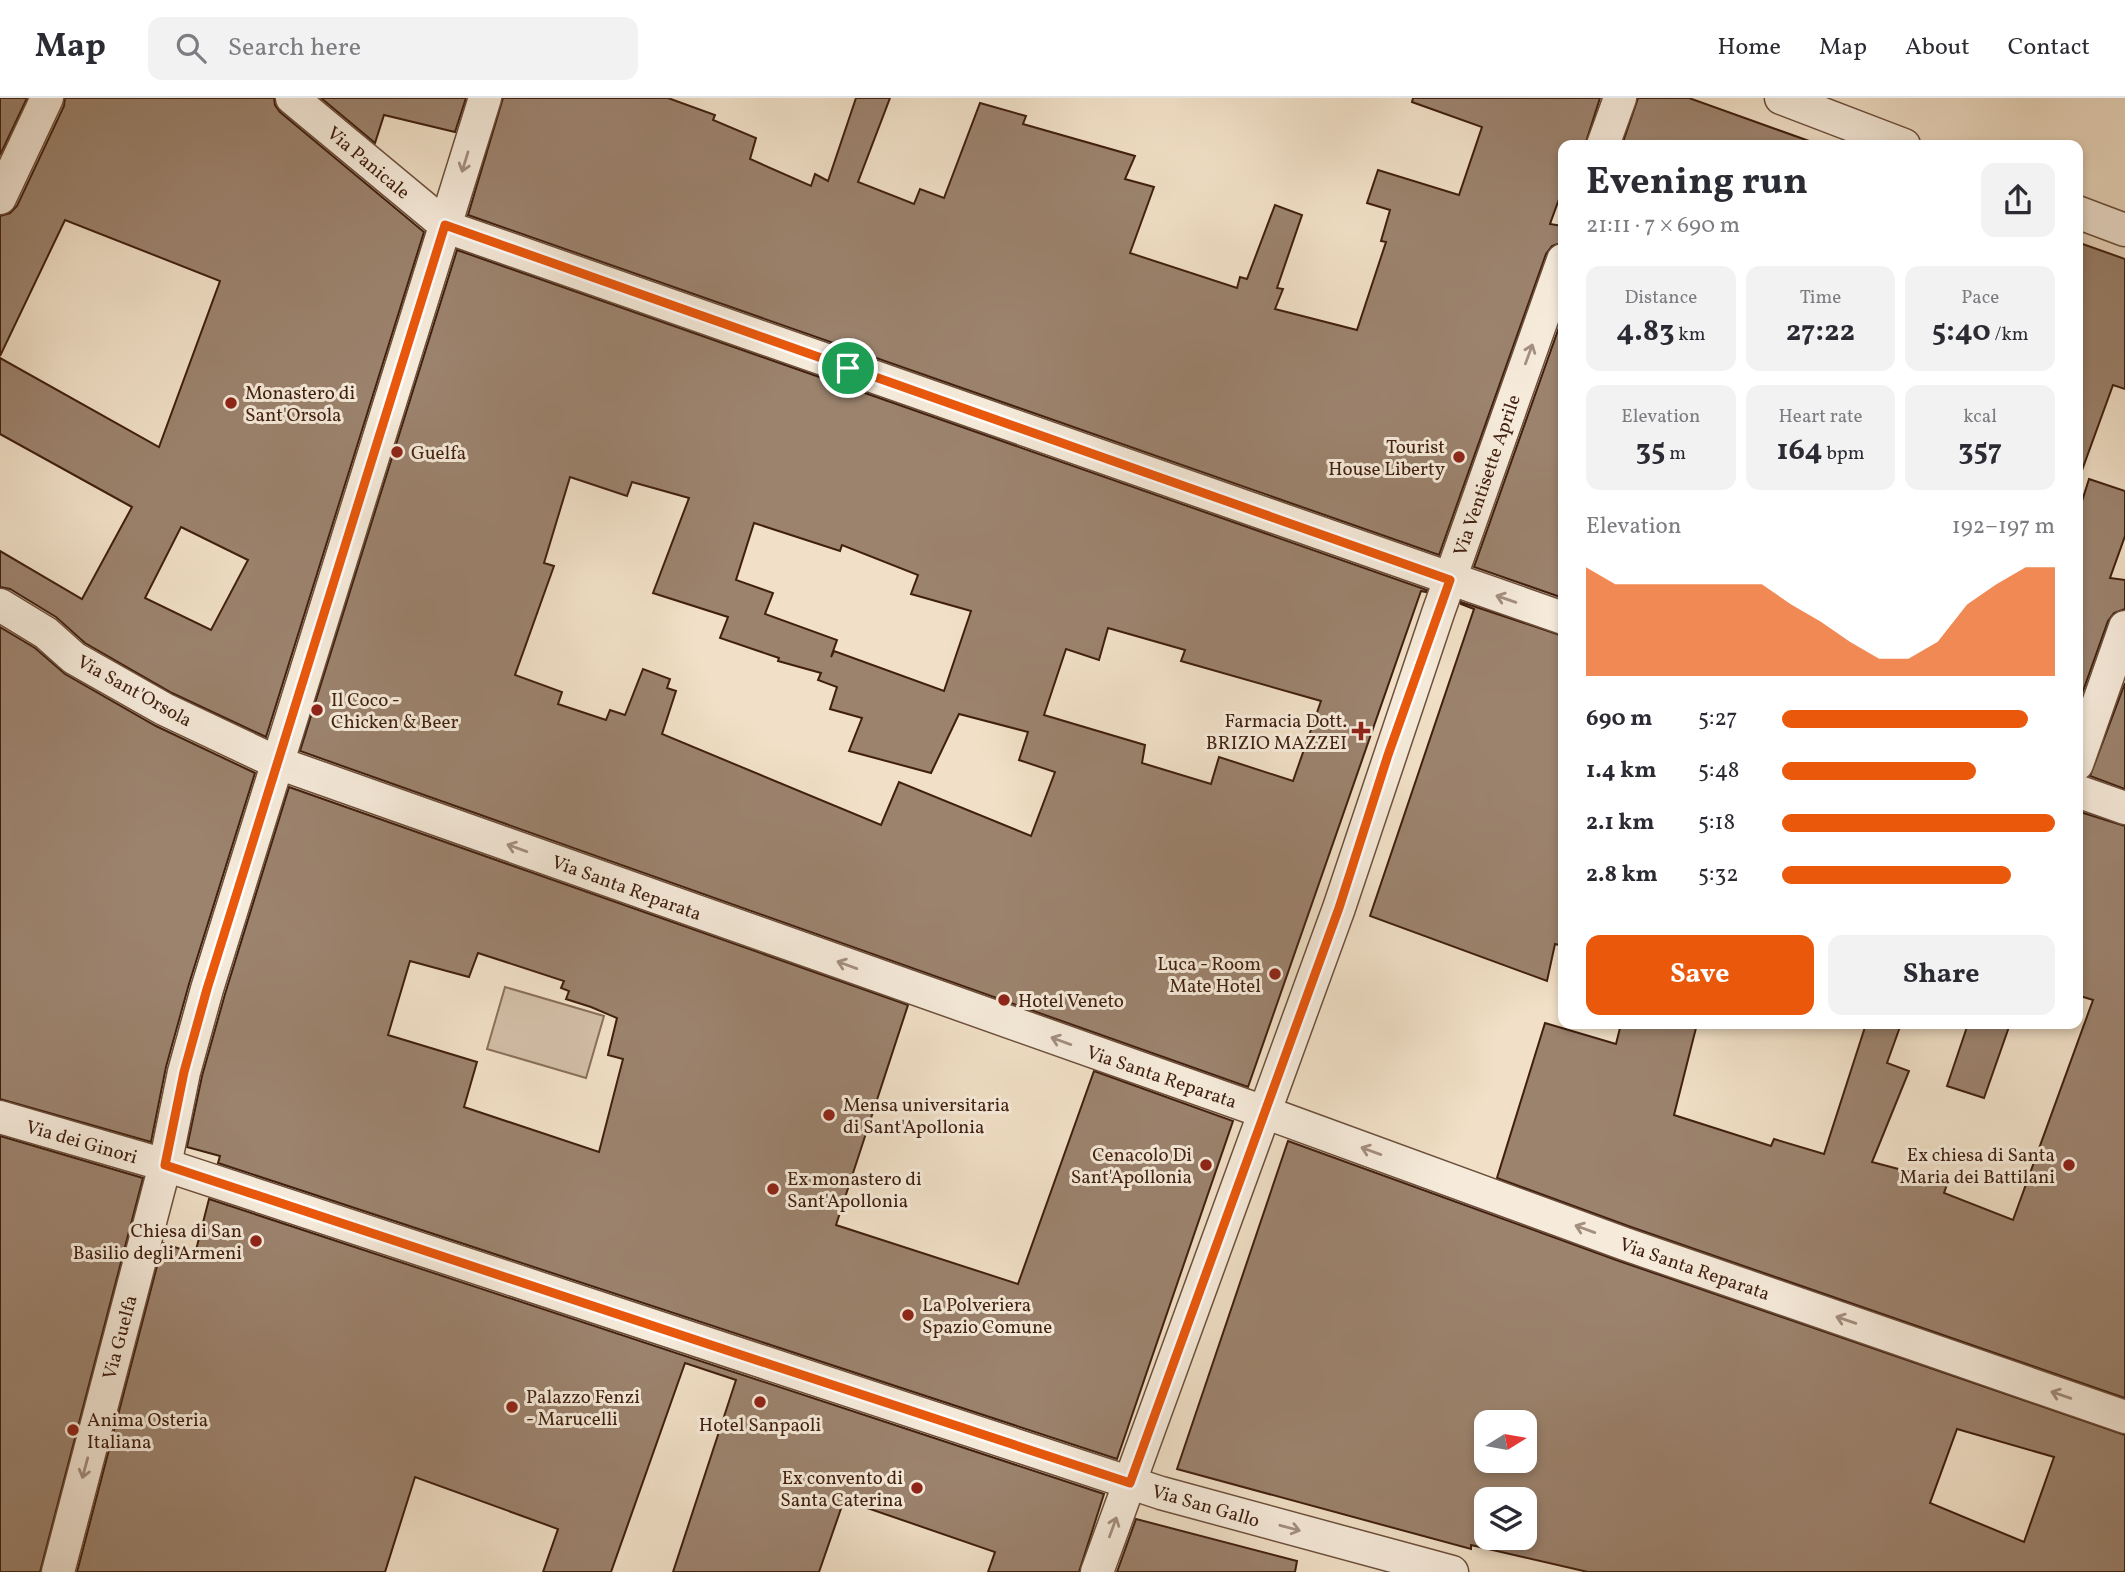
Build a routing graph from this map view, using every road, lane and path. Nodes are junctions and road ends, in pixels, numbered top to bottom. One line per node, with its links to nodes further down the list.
1 (47, 98): 8 (street)
2 (292, 98): 10 (street, Via Panicale)
3 (485, 98): 10 (street, Via Guelfa, one-way to 10)
4 (1620, 98): 6 (street)
5 (1781, 98): 7 (street)
6 (1605, 140)
7 (1891, 140)
8 (0, 198)
9 (2083, 214): 11 (street)
10 (445, 225): 13 (street); 18 (street, Via Guelfa)
11 (2125, 230)
12 (1558, 274): 13 (street, Via Ventisette Aprile, one-way to 12)
13 (1450, 580): 15 (street, one-way to 13); 21 (street, Via Ventisette Aprile)
14 (0, 605): 18 (street, Via Sant'Orsola)
15 (1558, 616)
16 (2125, 627): 17 (street)
17 (2083, 747)
18 (278, 763): 21 (street, Via Santa Reparata, one-way to 18); 23 (street, Via Guelfa)
19 (2083, 793): 20 (street)
20 (2125, 808)
21 (1264, 1112): 24 (street, Via Santa Reparata, one-way to 21); 25 (street, Via Ventisette Aprile)
22 (0, 1117): 23 (street, Via dei Ginori)
23 (165, 1165): 25 (street, Via San Gallo); 26 (street, Via Guelfa, one-way to 26)
24 (2125, 1418)
25 (1130, 1483): 27 (street, Via Ventisette Aprile, one-way to 25); 28 (street, Via San Gallo, one-way to 28)
26 (58, 1572)
27 (1097, 1572)
28 (1452, 1572)

